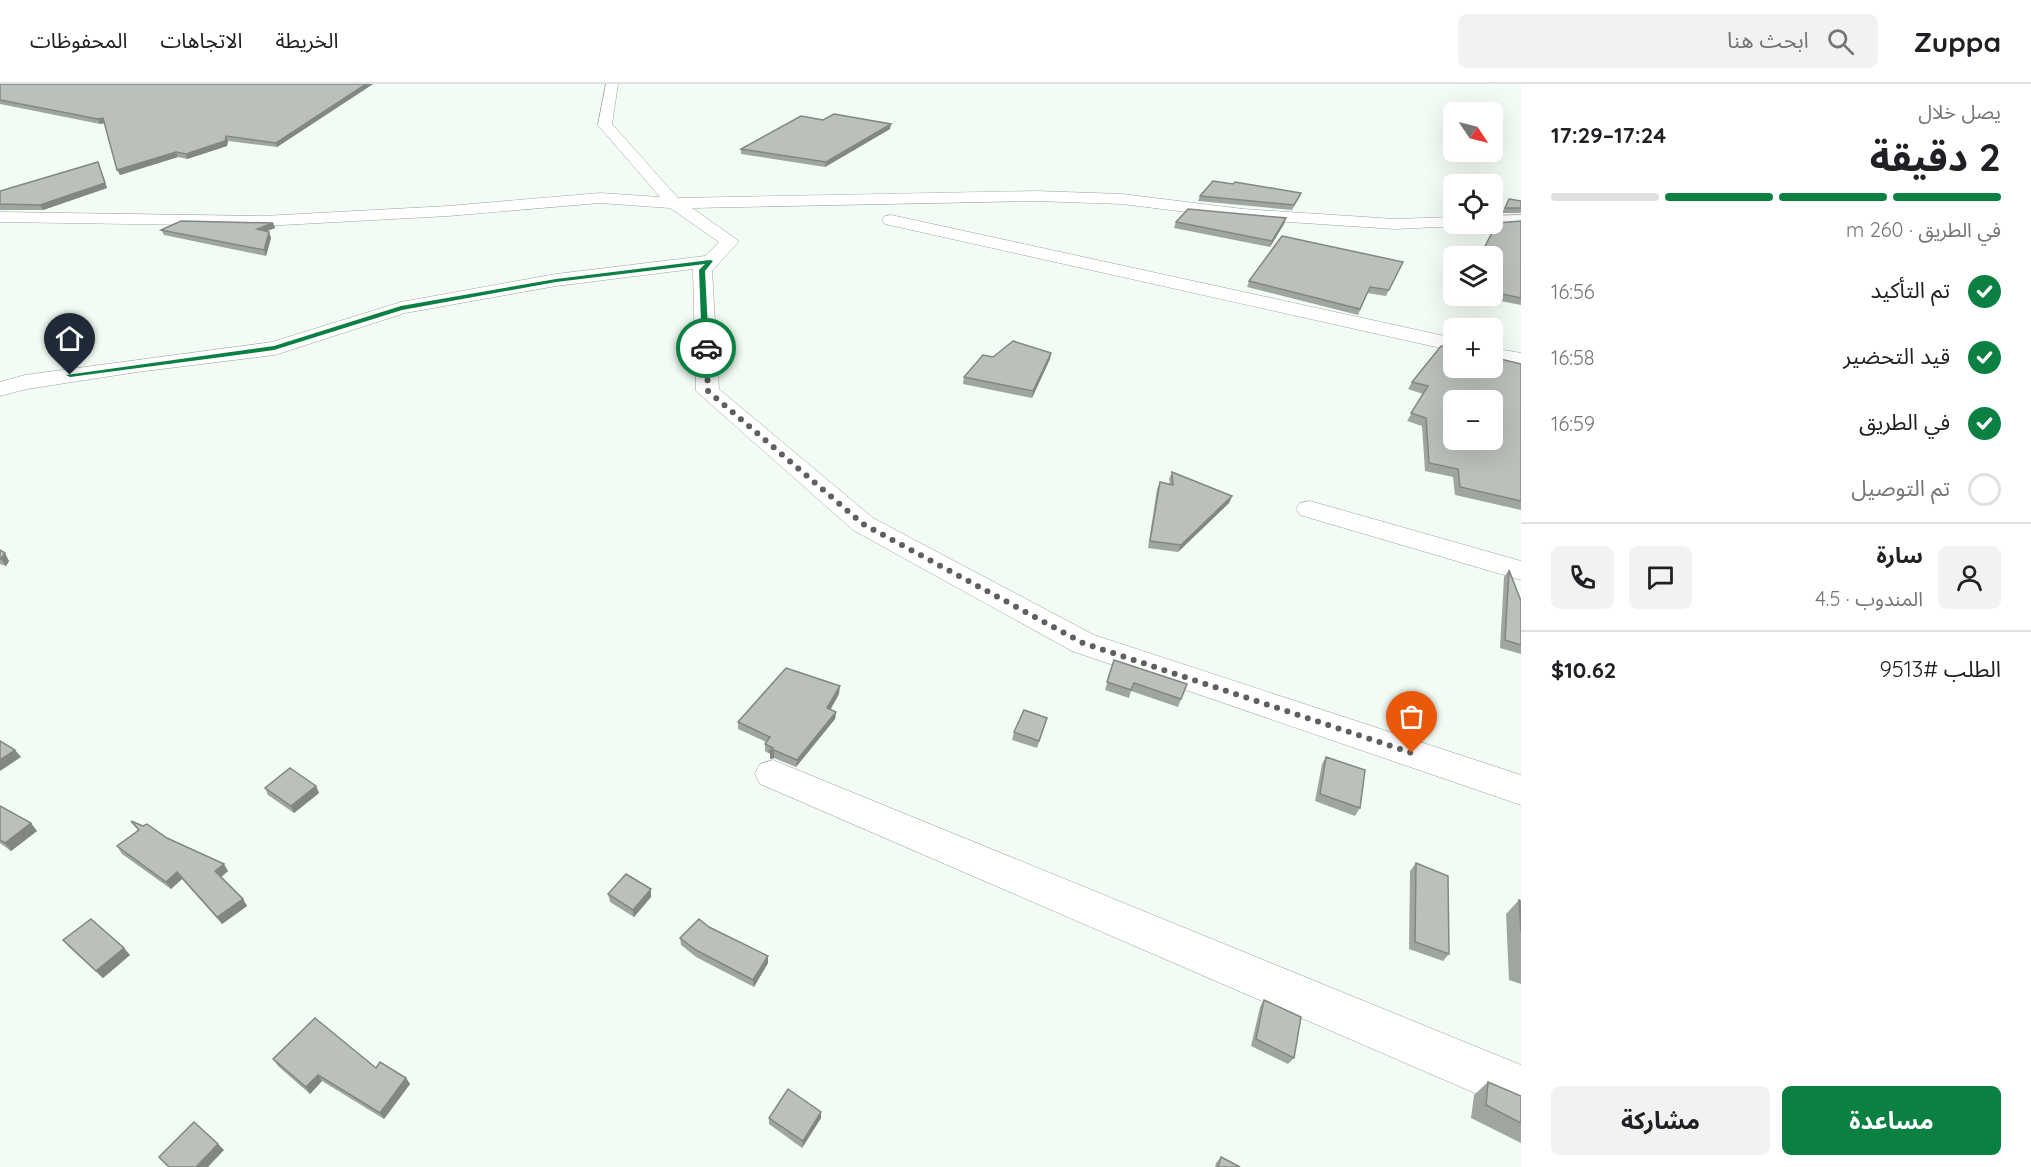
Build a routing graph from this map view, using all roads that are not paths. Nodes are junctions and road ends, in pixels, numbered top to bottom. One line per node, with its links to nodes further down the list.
1 (612, 84): 2 (street)
2 (674, 203): 3 (street); 7 (street); 8 (street)
3 (0, 217)
4 (891, 220): 9 (street)
5 (1521, 220): 6 (street)
6 (1503, 221)
7 (1443, 222)
8 (710, 261): 12 (street); 16 (street)
9 (1443, 343)
10 (1503, 356): 11 (street)
11 (1521, 360)
12 (0, 389)
13 (1310, 509): 14 (street)
14 (1521, 571)
15 (773, 774): 17 (street)
16 (1521, 790)
17 (1521, 1089)

